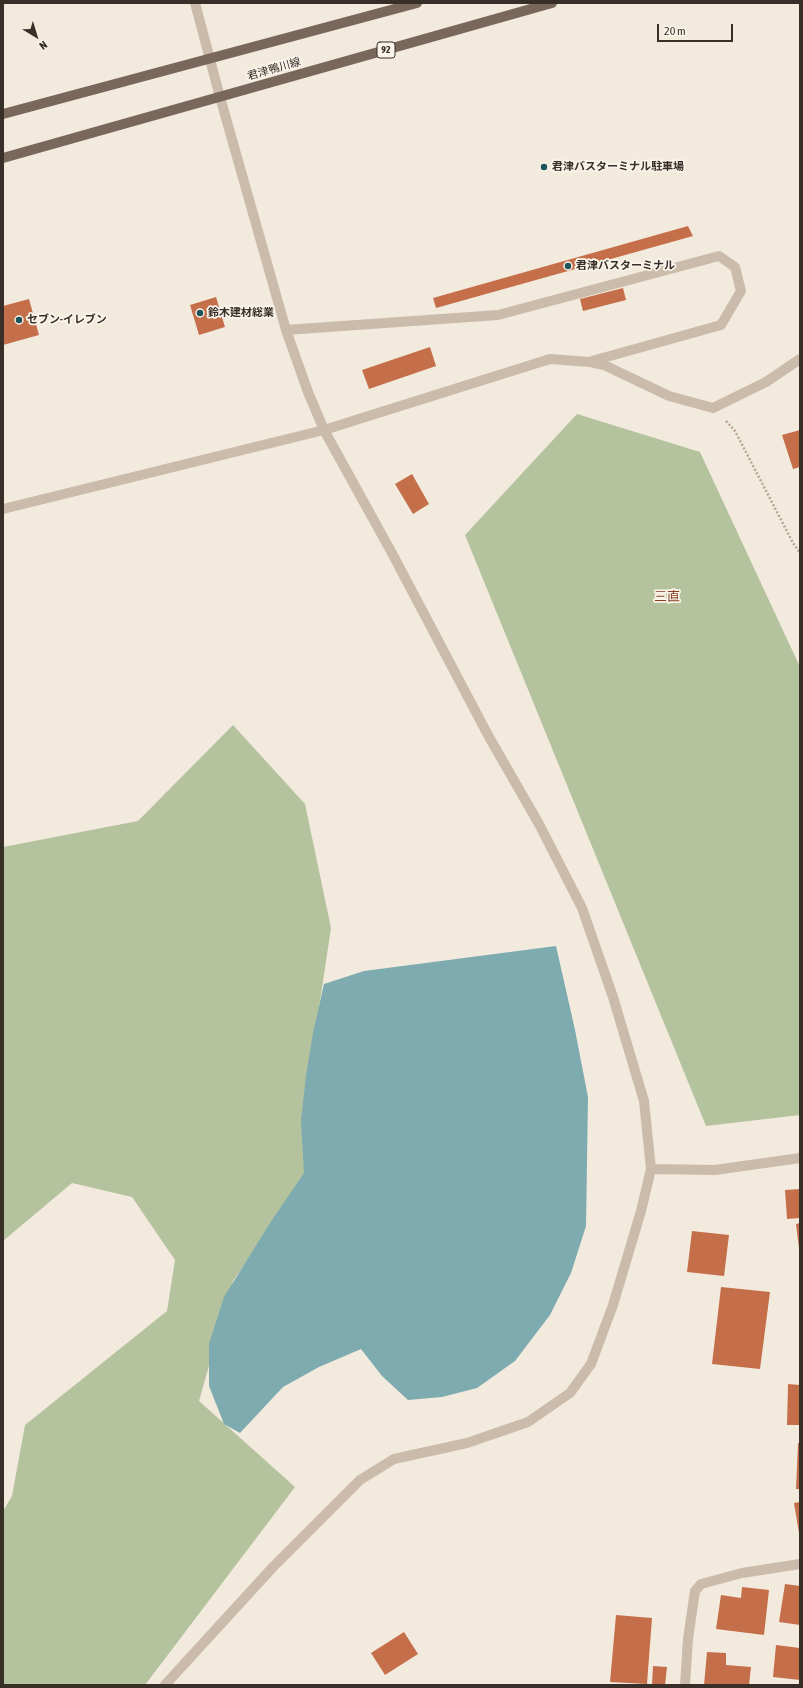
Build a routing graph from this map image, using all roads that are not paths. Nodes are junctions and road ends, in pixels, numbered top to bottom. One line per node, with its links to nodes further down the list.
1 (195, 3): 4 (street)
2 (417, 3): 4 (main road)
3 (552, 3): 5 (main road, 君津鴨川線 / 92)
4 (210, 58): 5 (street); 6 (main road)
5 (220, 97): 7 (main road, 君津鴨川線 / 92); 8 (street)
6 (3, 114)
7 (3, 158)
8 (286, 330): 10 (street); 11 (street)
9 (800, 359): 10 (street)
10 (590, 362): 11 (street)
11 (324, 430): 12 (street); 14 (street)
12 (3, 509)
13 (800, 1158): 14 (street)
14 (651, 1169): 16 (street)
15 (800, 1564): 17 (street)
16 (165, 1685)
17 (685, 1685)

